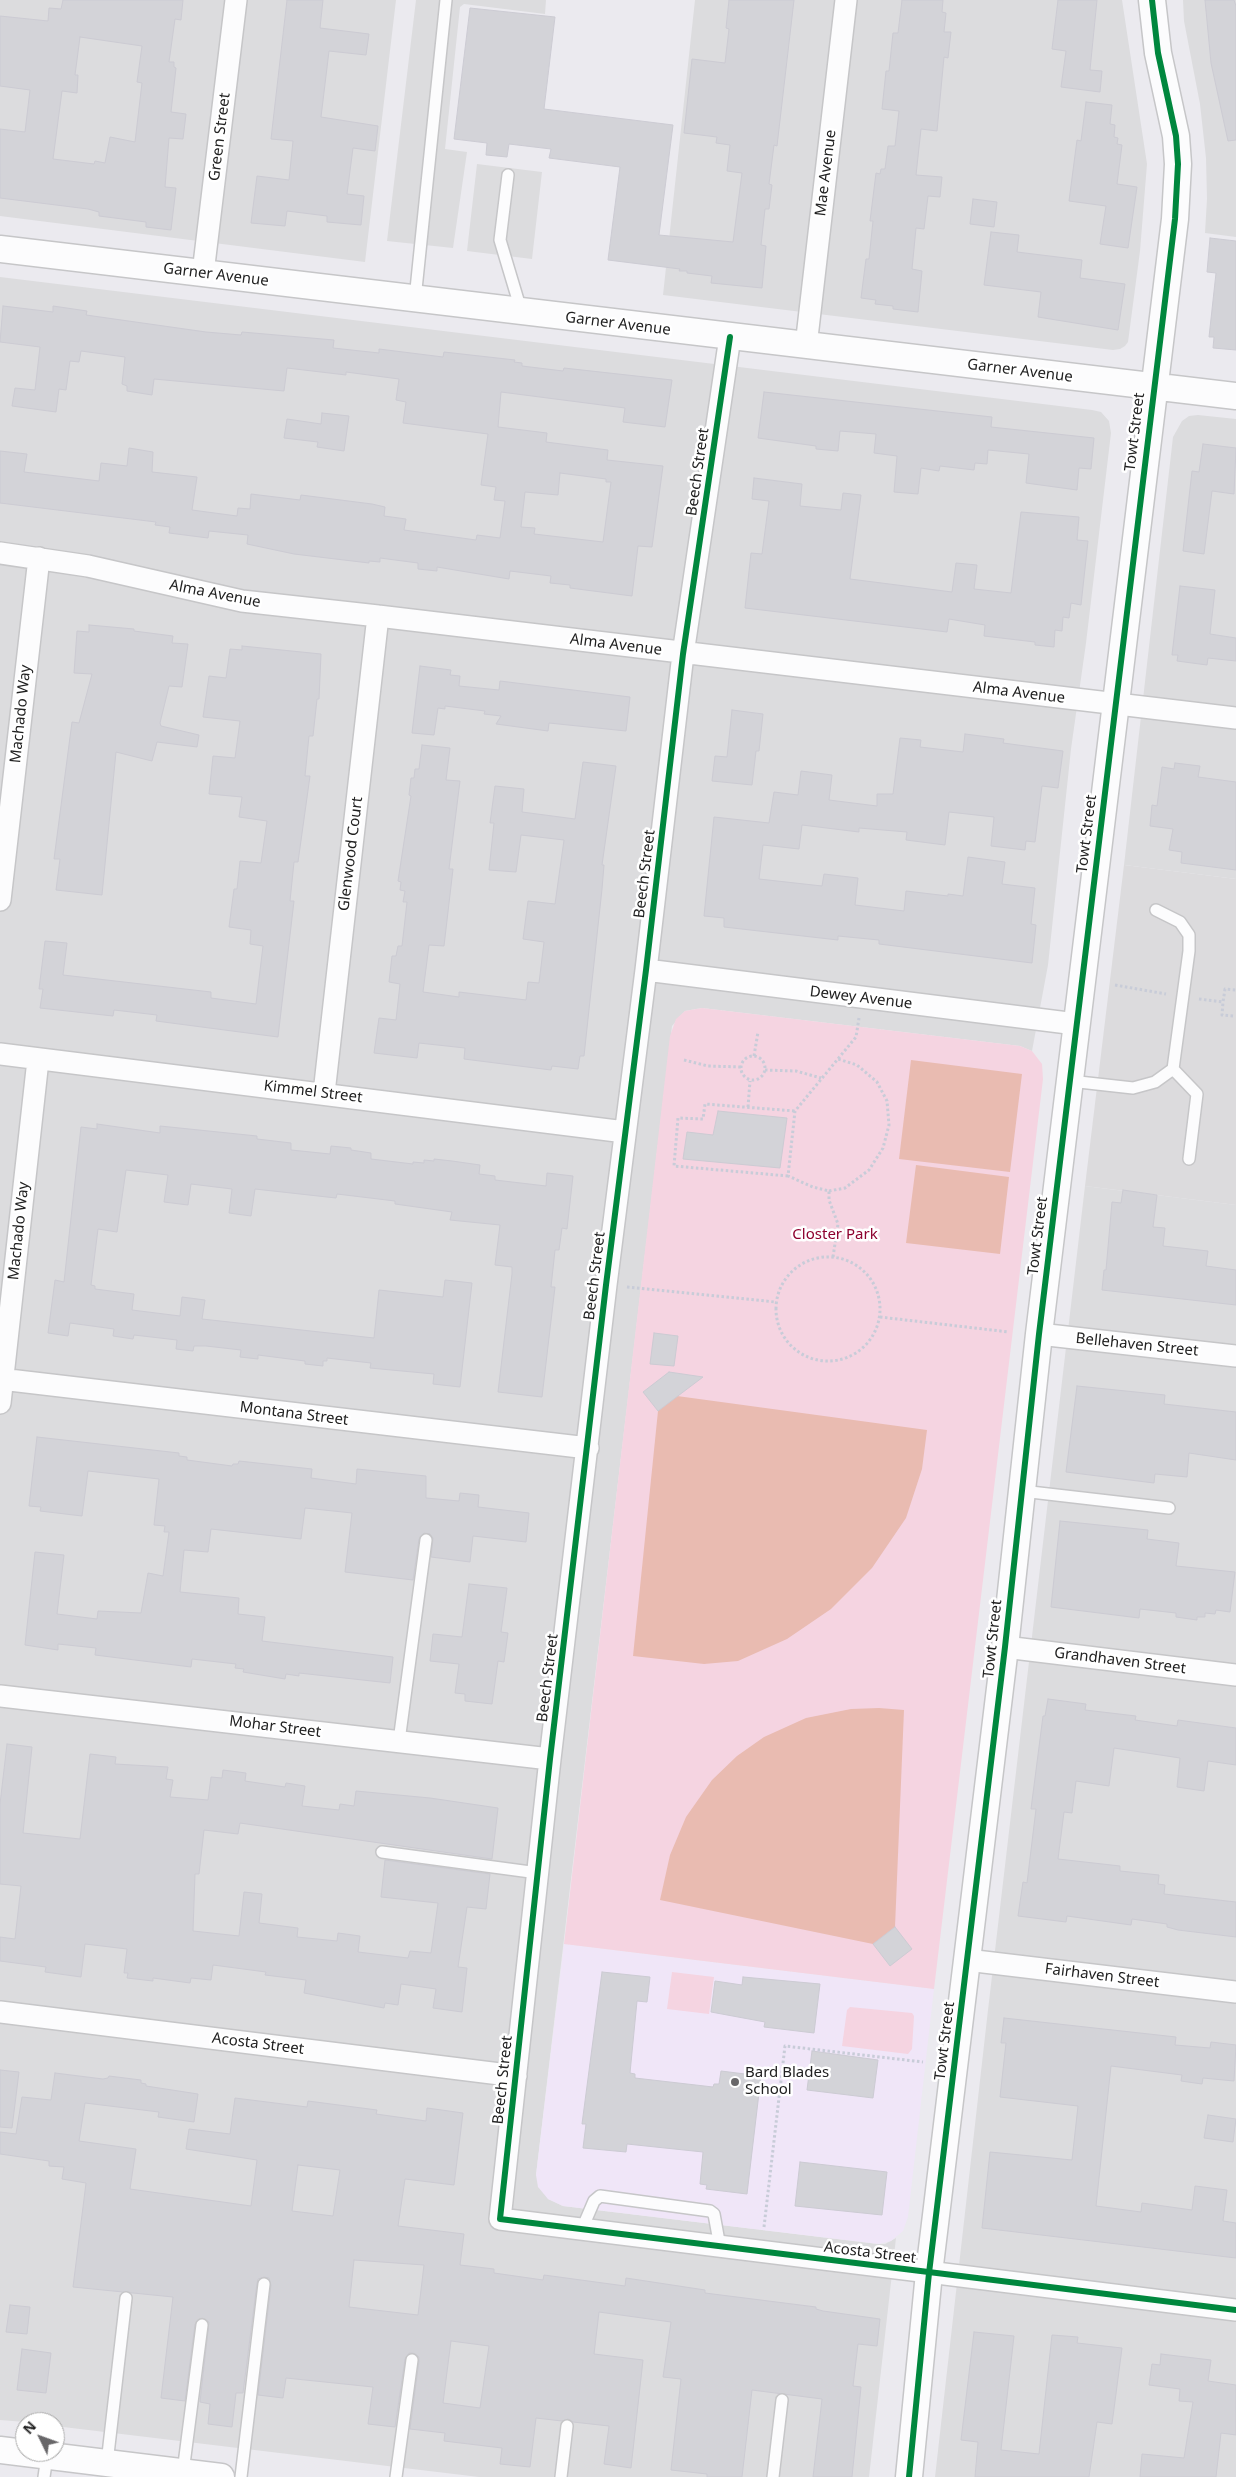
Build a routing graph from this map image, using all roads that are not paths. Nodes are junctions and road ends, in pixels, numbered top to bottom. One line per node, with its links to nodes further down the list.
1 (236, 0): 7 (street, Green Street)
2 (446, 0): 8 (lane)
3 (846, 0): 11 (street, Mae Avenue)
4 (1152, 0): 12 (street, Towt Street)
5 (508, 176): 9 (lane)
6 (0, 249): 7 (street, Garner Avenue)
7 (203, 273): 8 (street, Garner Avenue)
8 (415, 300): 9 (street, Garner Avenue)
9 (521, 312): 10 (street, Garner Avenue)
10 (730, 337): 11 (street, Garner Avenue); 17 (street, Beech Street)
11 (806, 346): 12 (street, Garner Avenue)
12 (1153, 386): 13 (street, Garner Avenue); 18 (street, Towt Street)
13 (1236, 396)
14 (0, 553): 15 (street, Alma Avenue)
15 (39, 558): 16 (street, Alma Avenue); 20 (street, Machado Way)
16 (378, 616): 17 (street, Alma Avenue); 28 (street, Glenwood Court)
17 (683, 654): 18 (street, Alma Avenue); 22 (street, Beech Street)
18 (1115, 705): 19 (street, Alma Avenue); 23 (street, Towt Street)
19 (1236, 718)
20 (0, 900)
21 (1156, 910): 26 (lane)
22 (646, 970): 23 (street, Dewey Avenue); 29 (street, Beech Street)
23 (1076, 1024): 27 (street, Towt Street)
24 (0, 1054): 25 (street, Kimmel Street)
25 (38, 1060): 28 (street, Kimmel Street); 33 (street, Machado Way)
26 (1173, 1069): 27 (lane); 30 (lane)
27 (1070, 1081): 31 (street, Towt Street)
28 (324, 1093): 29 (street, Kimmel Street)
29 (625, 1132): 35 (street, Beech Street)
30 (1189, 1159)
31 (1038, 1334): 32 (street, Bellehaven Street); 36 (street, Towt Street)
32 (1236, 1356)
33 (1, 1380): 34 (street, Machado Way); 35 (street, Montana Street)
34 (0, 1403)
35 (588, 1448): 43 (street, Beech Street)
36 (1022, 1491): 37 (lane); 39 (street, Towt Street)
37 (1169, 1508)
38 (426, 1540): 42 (lane)
39 (1005, 1647): 40 (street, Grandhaven Street); 46 (street, Towt Street)
40 (1236, 1675)
41 (0, 1696): 42 (street, Mohar Street)
42 (399, 1741): 43 (street, Mohar Street)
43 (550, 1759): 45 (street, Beech Street)
44 (382, 1852): 45 (lane)
45 (538, 1873): 49 (street, Beech Street)
46 (967, 1960): 47 (street, Fairhaven Street); 53 (street, Towt Street)
47 (1236, 1992)
48 (0, 2012): 49 (street, Acosta Street)
49 (516, 2076): 50 (street, Beech Street)
50 (500, 2219): 51 (street, Acosta Street)
51 (582, 2229): 52 (street, Acosta Street); 52 (lane)
52 (720, 2247): 53 (street, Acosta Street)
53 (929, 2273): 56 (street, Acosta Street); 70 (street, Towt Street)
54 (264, 2284): 66 (lane)
55 (126, 2298): 62 (lane)
56 (1236, 2310)
57 (202, 2325): 64 (lane)
58 (412, 2360): 67 (lane)
59 (782, 2400): 69 (lane)
60 (567, 2426): 68 (lane)
61 (0, 2450): 63 (street)
62 (107, 2463): 63 (street); 64 (street)
63 (46, 2466)
64 (183, 2472): 65 (street)
65 (220, 2477)
66 (241, 2477)
67 (396, 2477)
68 (561, 2477)
69 (773, 2477)
70 (908, 2477)

